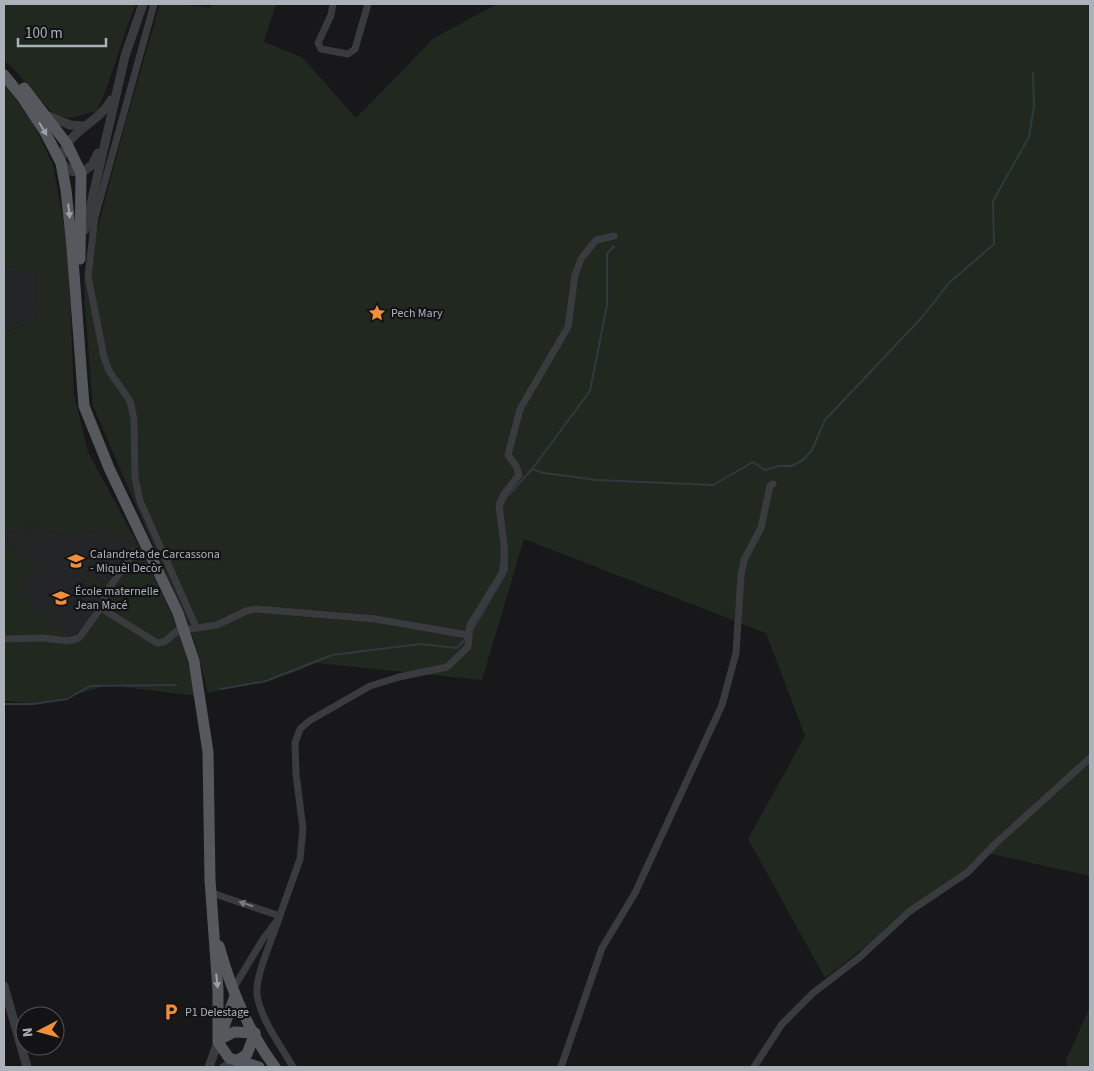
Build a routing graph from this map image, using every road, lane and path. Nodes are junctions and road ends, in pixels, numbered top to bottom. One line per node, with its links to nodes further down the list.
1 (143, 4): 7 (street)
2 (154, 4): 20 (street)
3 (333, 4): 4 (street)
4 (368, 4)
5 (4, 69): 8 (main road)
6 (4, 75): 12 (main road, one-way to 12)
7 (118, 86): 9 (street); 10 (street)
8 (48, 116): 9 (street); 11 (main road)
9 (84, 126): 11 (street)
10 (106, 137): 13 (street); 15 (street)
11 (67, 144): 12 (street); 13 (main road)
12 (61, 163): 13 (street); 16 (main road, one-way to 16)
13 (81, 173): 15 (main road)
14 (614, 236): 24 (street)
15 (79, 270): 16 (main road)
16 (77, 318): 19 (main road)
17 (773, 484): 41 (street)
18 (134, 552): 22 (street)
19 (149, 552): 20 (street); 21 (main road)
20 (162, 554): 21 (street); 23 (street)
21 (159, 572): 27 (main road)
22 (101, 608): 23 (street); 25 (street)
23 (196, 627): 24 (street)
24 (468, 635): 29 (street)
25 (4, 639)
26 (1090, 758): 42 (street)
27 (210, 880): 28 (main road); 33 (main road, one-way to 33)
28 (212, 893): 29 (street, one-way to 28); 31 (main road)
29 (280, 917): 31 (street); 40 (street)
30 (4, 986): 35 (street)
31 (233, 993): 32 (main road); 33 (main road)
32 (255, 1033): 33 (main road); 34 (main road); 39 (main road)
33 (218, 1042): 34 (main road); 36 (street)
34 (238, 1062): 37 (street); 38 (main road)
35 (27, 1067)
36 (209, 1067)
37 (224, 1067)
38 (259, 1067)
39 (275, 1067)
40 (293, 1067)
41 (561, 1067)
42 (754, 1067)

